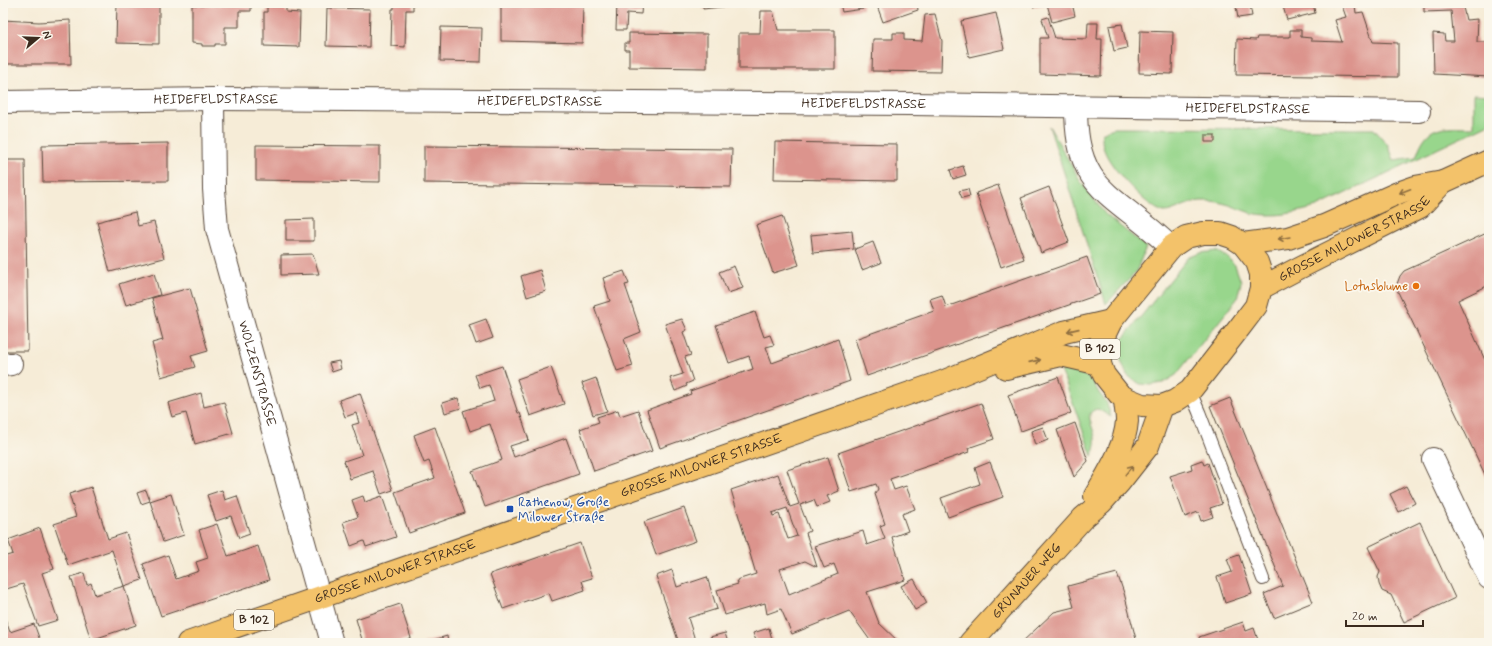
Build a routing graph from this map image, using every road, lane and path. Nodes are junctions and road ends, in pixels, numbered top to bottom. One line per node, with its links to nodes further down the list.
1 (213, 98): 2 (street, HEIDEFELDSTRASSE); 3 (street, HEIDEFELDSTRASSE); 20 (street, WOLZENSTRASSE)
2 (3, 102)
3 (1076, 106): 4 (street, HEIDEFELDSTRASSE); 8 (street)
4 (1419, 111)
5 (1489, 161): 6 (main road, GROSSE MILOWER STRASSE)
6 (1443, 182): 7 (main road, GROSSE MILOWER STRASSE, one-way to 7); 9 (main road, GROSSE MILOWER STRASSE)
7 (1243, 244): 8 (main road, GROSSE MILOWER STRASSE / B 102); 9 (main road, GROSSE MILOWER STRASSE / B 102)
8 (1171, 247): 10 (main road, GROSSE MILOWER STRASSE / B 102)
9 (1261, 288): 13 (main road, GROSSE MILOWER STRASSE / B 102)
10 (1111, 321): 11 (main road, GROSSE MILOWER STRASSE / B 102); 12 (main road, GROSSE MILOWER STRASSE / B 102, one-way to 12)
11 (1100, 364): 12 (main road, GROSSE MILOWER STRASSE / B 102, one-way to 11); 14 (main road, GROSSE MILOWER STRASSE / B 102)
12 (942, 382): 20 (main road, GROSSE MILOWER STRASSE / B 102)
13 (1190, 391): 15 (main road, GROSSE MILOWER STRASSE / B 102); 19 (lane)
14 (1125, 398): 15 (main road, GROSSE MILOWER STRASSE / B 102); 17 (main road, GRÜNAUER WEG)
15 (1162, 406): 17 (main road, GRÜNAUER WEG, one-way to 15)
16 (1433, 459): 18 (street)
17 (1083, 518): 23 (main road, GRÜNAUER WEG)
18 (1489, 578)
19 (1263, 579)
20 (319, 598): 21 (main road, GROSSE MILOWER STRASSE / B 102); 22 (street, WOLZENSTRASSE)
21 (188, 643)
22 (332, 643)
23 (970, 643)

